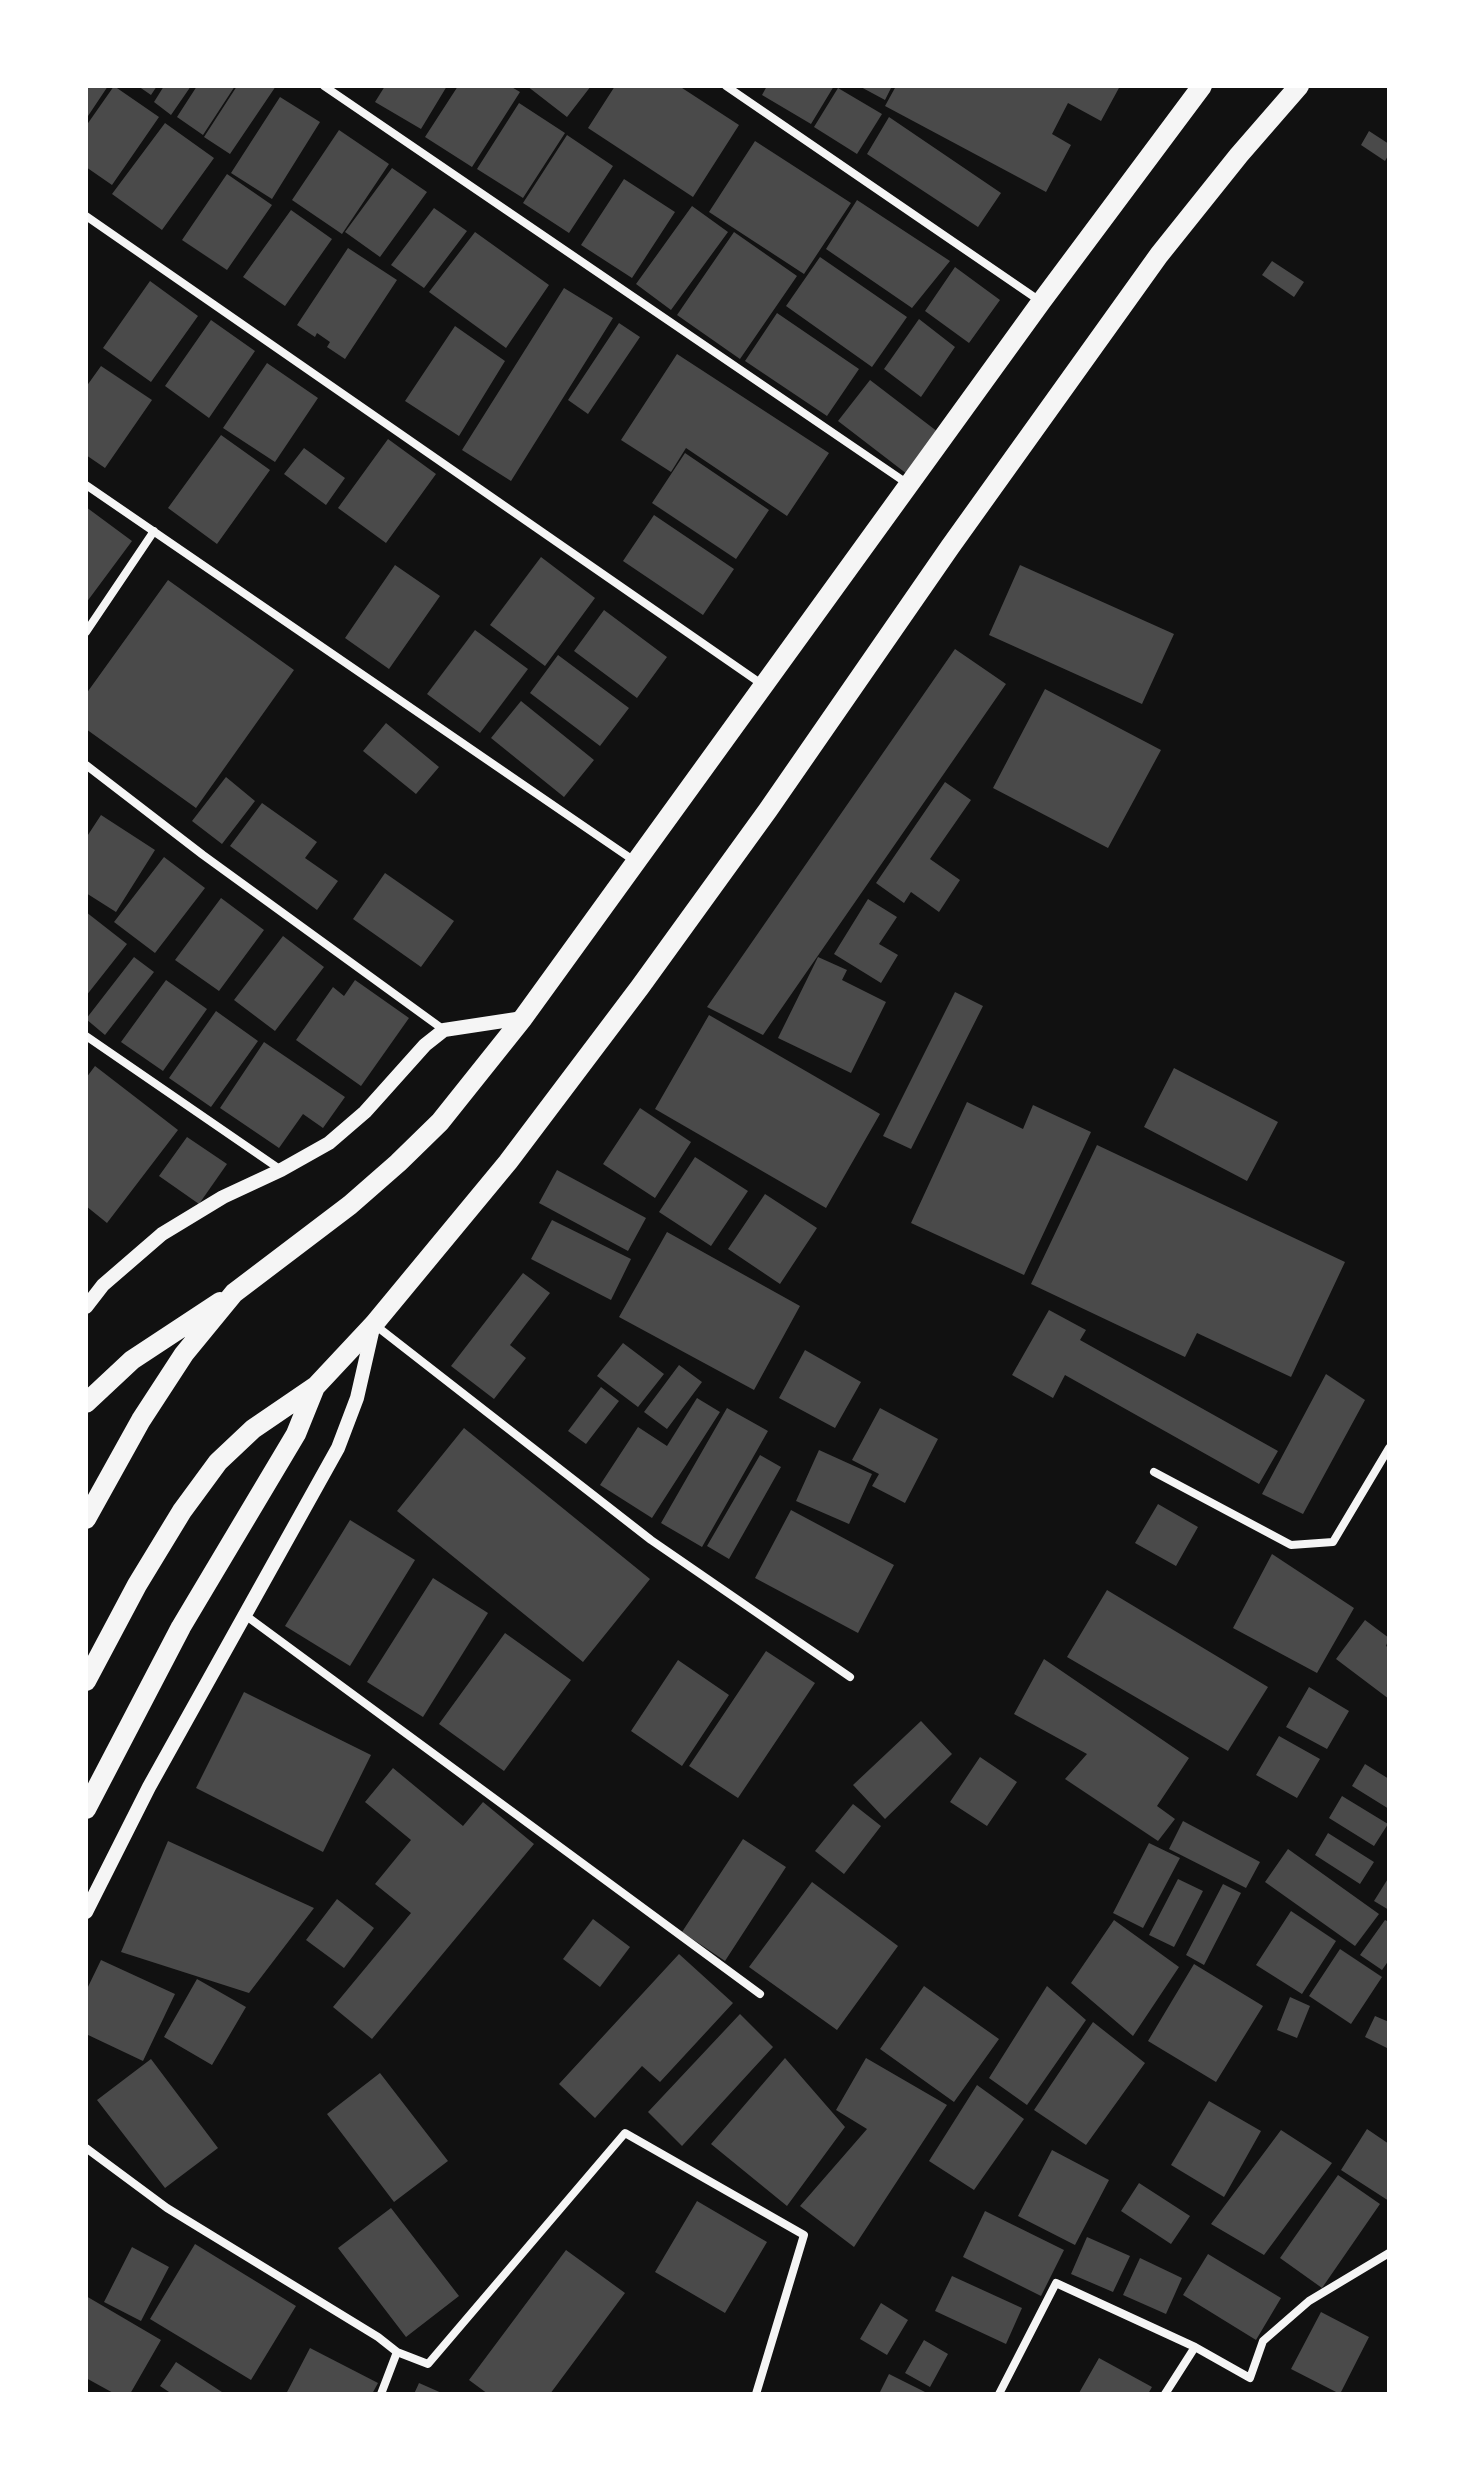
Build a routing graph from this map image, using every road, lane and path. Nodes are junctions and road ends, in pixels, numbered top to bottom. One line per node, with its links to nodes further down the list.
1 (324, 86): 7 (street)
2 (726, 86): 6 (street)
3 (1202, 86): 6 (main road)
4 (1299, 86): 20 (main road)
5 (86, 216): 11 (street)
6 (1041, 302): 7 (main road)
7 (909, 484): 11 (main road)
8 (86, 485): 9 (street)
9 (154, 531): 10 (street); 13 (street)
10 (86, 632)
11 (763, 685): 13 (main road)
12 (86, 765): 15 (street)
13 (637, 863): 14 (main road)
14 (523, 1018): 15 (street); 18 (main road)
15 (444, 1030): 17 (street)
16 (86, 1036): 17 (street)
17 (281, 1170): 19 (street)
18 (234, 1293): 22 (main road); 25 (main road)
19 (86, 1307)
20 (374, 1324): 21 (main road); 26 (street); 27 (street)
21 (316, 1386): 28 (main road); 29 (main road)
22 (86, 1403)
23 (1389, 1448): 24 (street)
24 (1154, 1472)
25 (86, 1519)
26 (244, 1614): 30 (street); 31 (street)
27 (850, 1677)
28 (86, 1681)
29 (86, 1809)
30 (86, 1912)
31 (760, 1994)
32 (86, 2148): 35 (street)
33 (1389, 2253): 34 (street)
34 (1195, 2347): 38 (street); 39 (street)
35 (397, 2352): 36 (street); 37 (street)
36 (381, 2394)
37 (756, 2394)
38 (999, 2394)
39 (1165, 2394)

